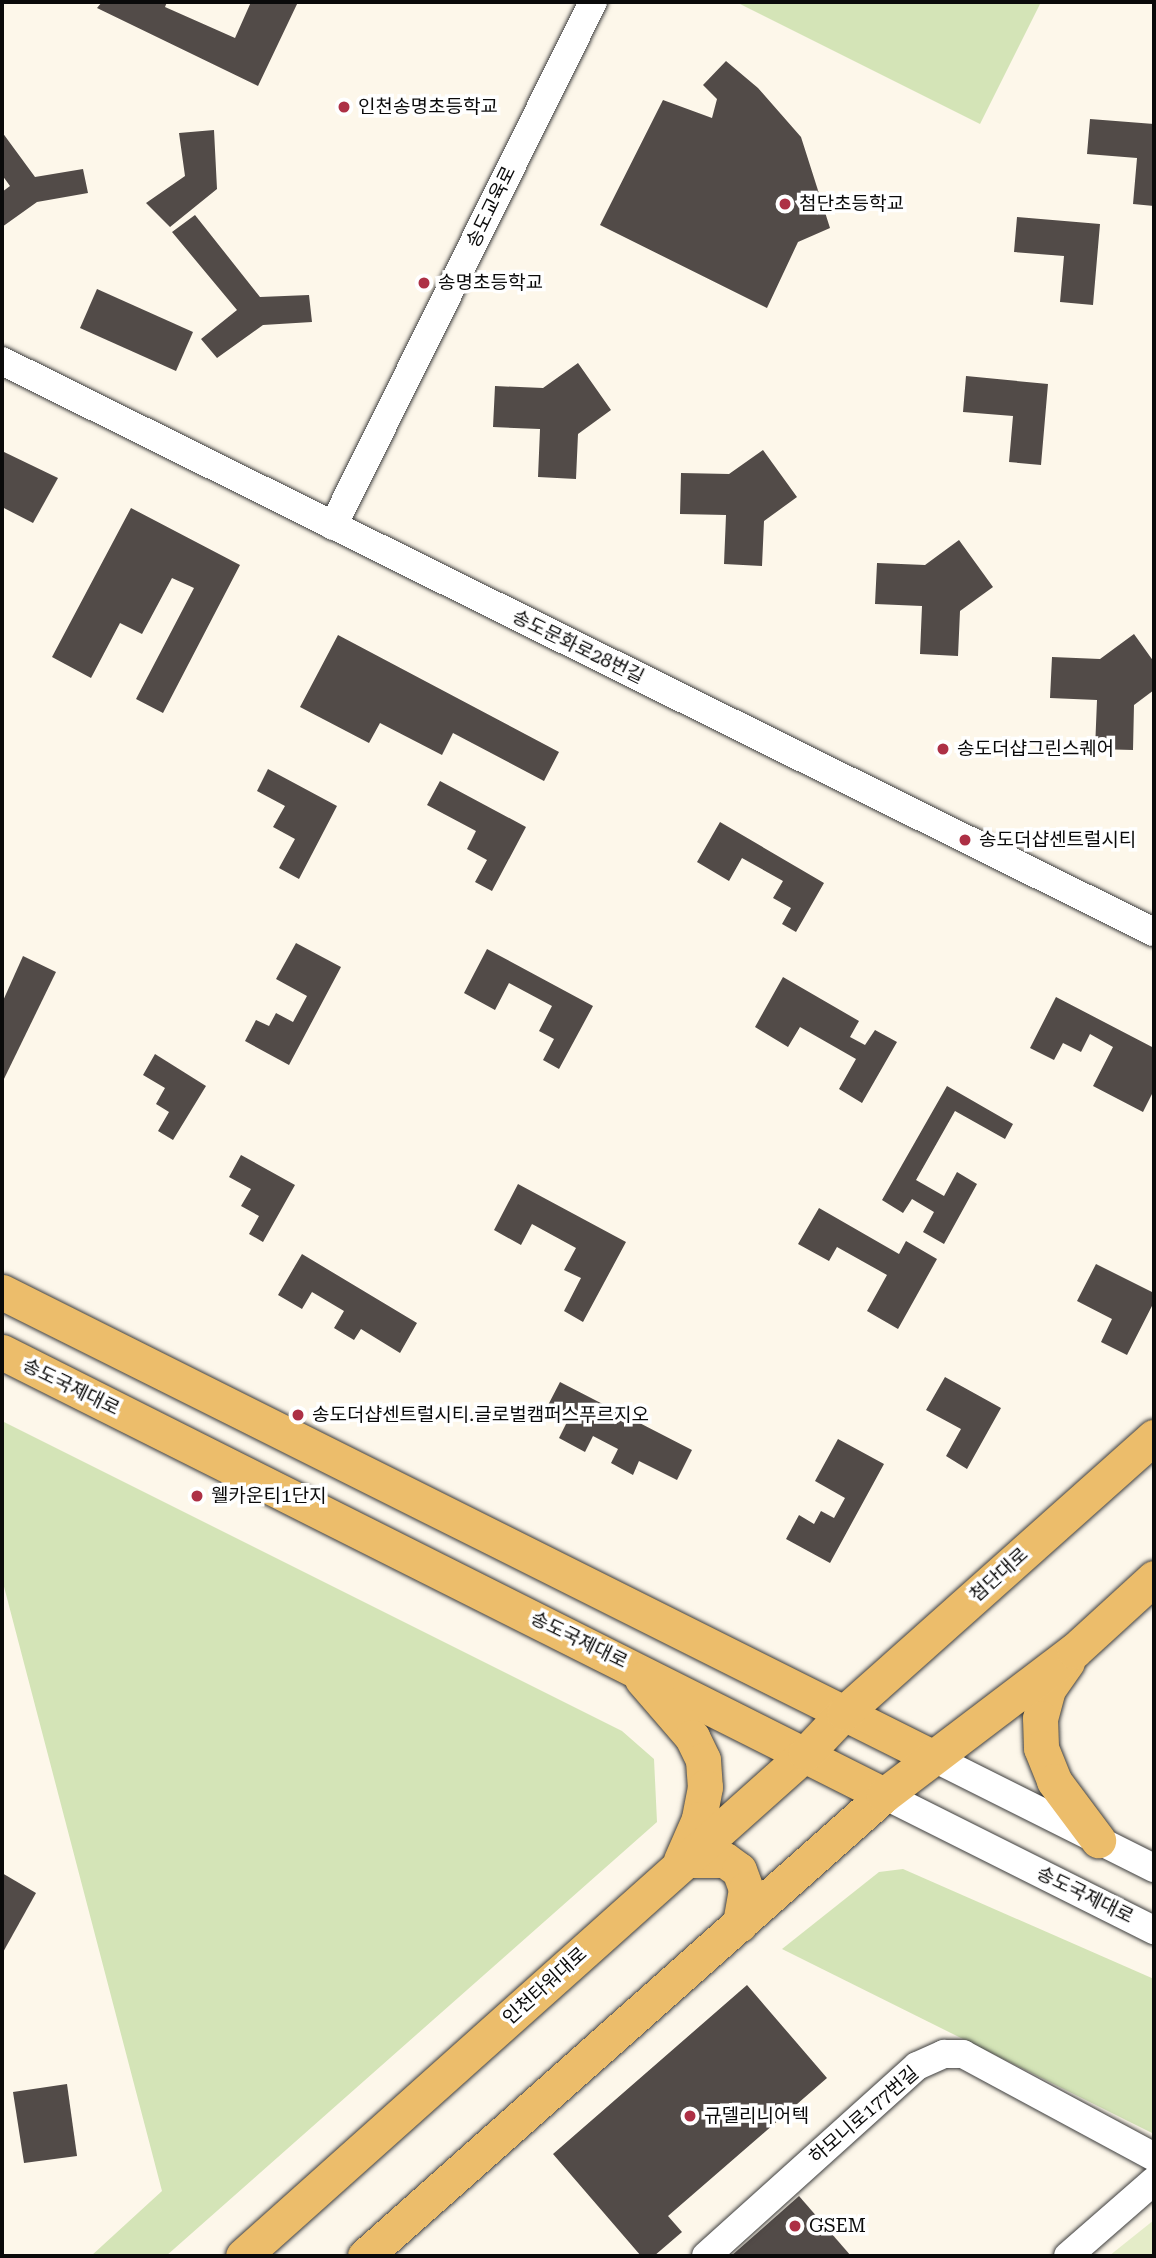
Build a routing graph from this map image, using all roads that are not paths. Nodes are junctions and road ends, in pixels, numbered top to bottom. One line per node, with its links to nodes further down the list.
1 (593, 2): 3 (street, 송도교육로)
2 (2, 361): 3 (street, 송도문화로28번길)
3 (333, 526): 4 (street, 송도문화로28번길)
4 (1154, 932)
5 (2, 1292): 11 (main road)
6 (2, 1352): 10 (main road, 송도국제대로)
7 (1154, 1437): 11 (main road, 첨단대로)
8 (1154, 1578): 9 (main road)
9 (1074, 1651): 13 (main road); 15 (main road)
10 (631, 1666): 12 (main road, 송도국제대로); 16 (main road)
11 (844, 1713): 12 (main road, 인천타워대로); 13 (main road)
12 (806, 1754): 14 (main road, 송도국제대로); 16 (main road, 인천타워대로)
13 (932, 1757): 14 (main road); 15 (street)
14 (884, 1795): 18 (main road); 19 (street, 송도국제대로)
15 (1098, 1840): 17 (street)
16 (682, 1865): 18 (main road); 22 (main road, 인천타워대로)
17 (1154, 1868)
18 (740, 1924): 23 (main road)
19 (1154, 1930)
20 (1154, 2157): 24 (street, 하모니로177번길)
21 (1154, 2181): 25 (street)
22 (243, 2256)
23 (365, 2256)
24 (706, 2256)
25 (1068, 2256)

